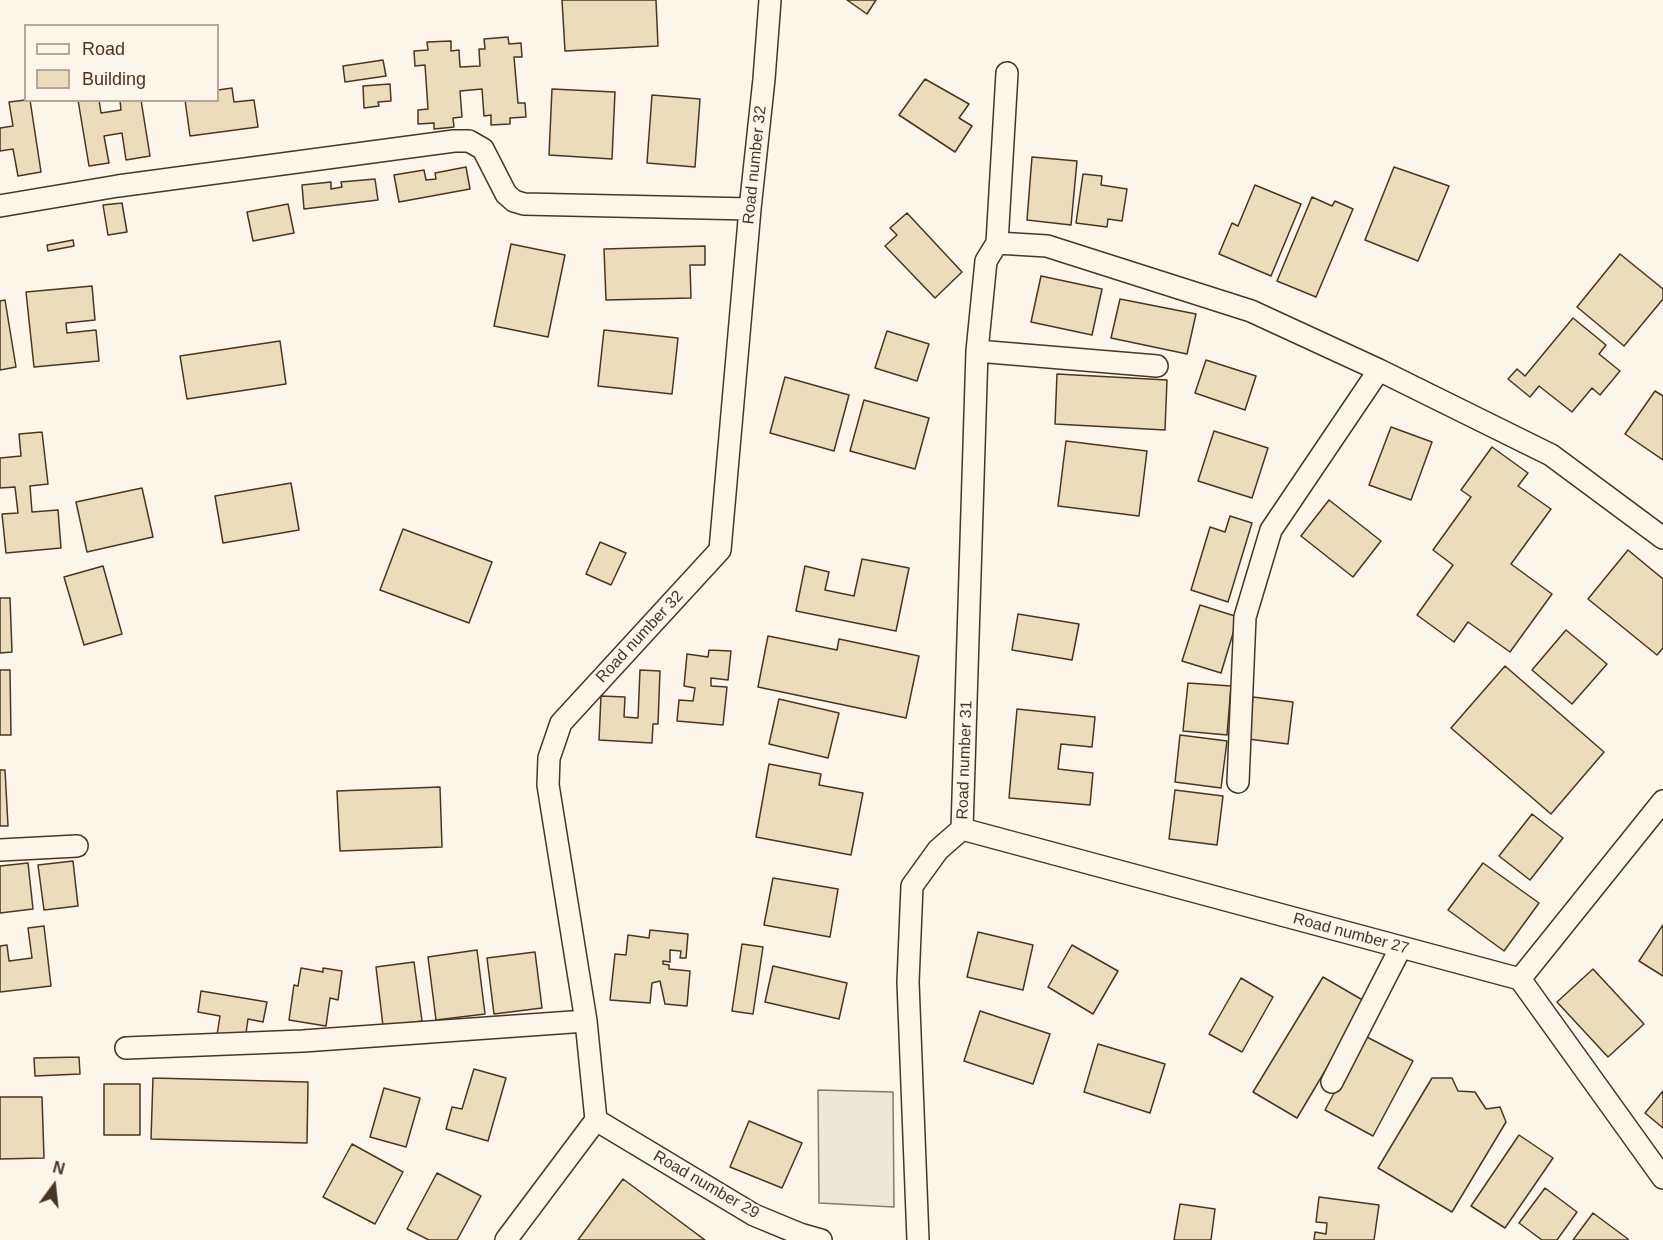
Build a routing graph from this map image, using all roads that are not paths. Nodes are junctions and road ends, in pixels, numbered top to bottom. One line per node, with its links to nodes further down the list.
1 (770, 0): 4 (street, Road number 32)
2 (1007, 72): 5 (street, Road number 31)
3 (0, 206): 4 (street)
4 (750, 208): 17 (street, Road number 32)
5 (992, 252): 6 (street, Road number 31); 8 (street)
6 (977, 351): 7 (street); 12 (street, Road number 31)
7 (1157, 366)
8 (1379, 370): 9 (street); 10 (street)
9 (1663, 538)
10 (1238, 782)
11 (1663, 801): 16 (street)
12 (962, 829): 15 (street, Road number 27); 24 (street, Road number 31)
13 (77, 846): 14 (street)
14 (0, 850)
15 (1401, 947): 16 (street, Road number 27); 19 (street)
16 (1520, 979): 21 (street)
17 (586, 1021): 18 (street); 20 (street, Road number 32)
18 (126, 1048)
19 (1332, 1082)
20 (596, 1120): 22 (street); 23 (street, Road number 29)
21 (1663, 1178)
22 (506, 1240)
23 (821, 1240)
24 (918, 1240)

